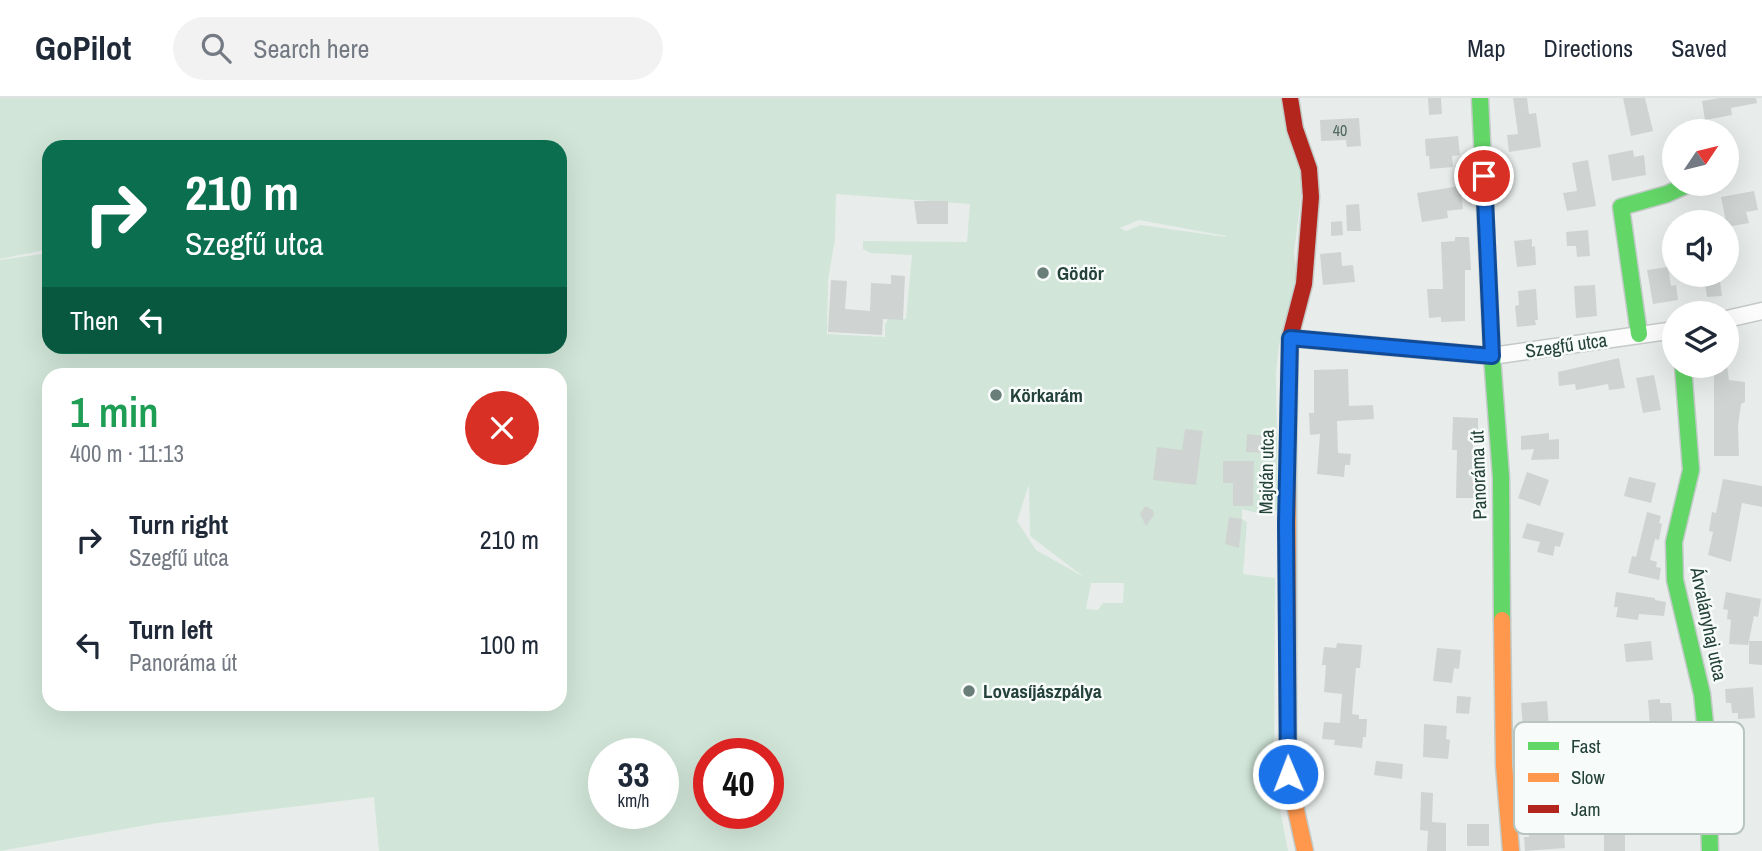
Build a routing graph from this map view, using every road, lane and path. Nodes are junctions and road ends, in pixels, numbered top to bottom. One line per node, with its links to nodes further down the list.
1 (1290, 98): 8 (street, Majdán utca)
2 (1480, 98): 9 (street, Panoráma út)
3 (1662, 195): 7 (street)
4 (1762, 311): 5 (street)
5 (1739, 316)
6 (1662, 331): 7 (street, Szegfű utca)
7 (1639, 334): 9 (street, Szegfű utca)
8 (1290, 338): 9 (street, Szegfű utca); 12 (street, Majdán utca)
9 (1492, 356): 13 (street, Panoráma út)
10 (1683, 378): 11 (street, Árvalányhaj utca)
11 (1705, 722)
12 (1304, 851)
13 (1511, 851)

